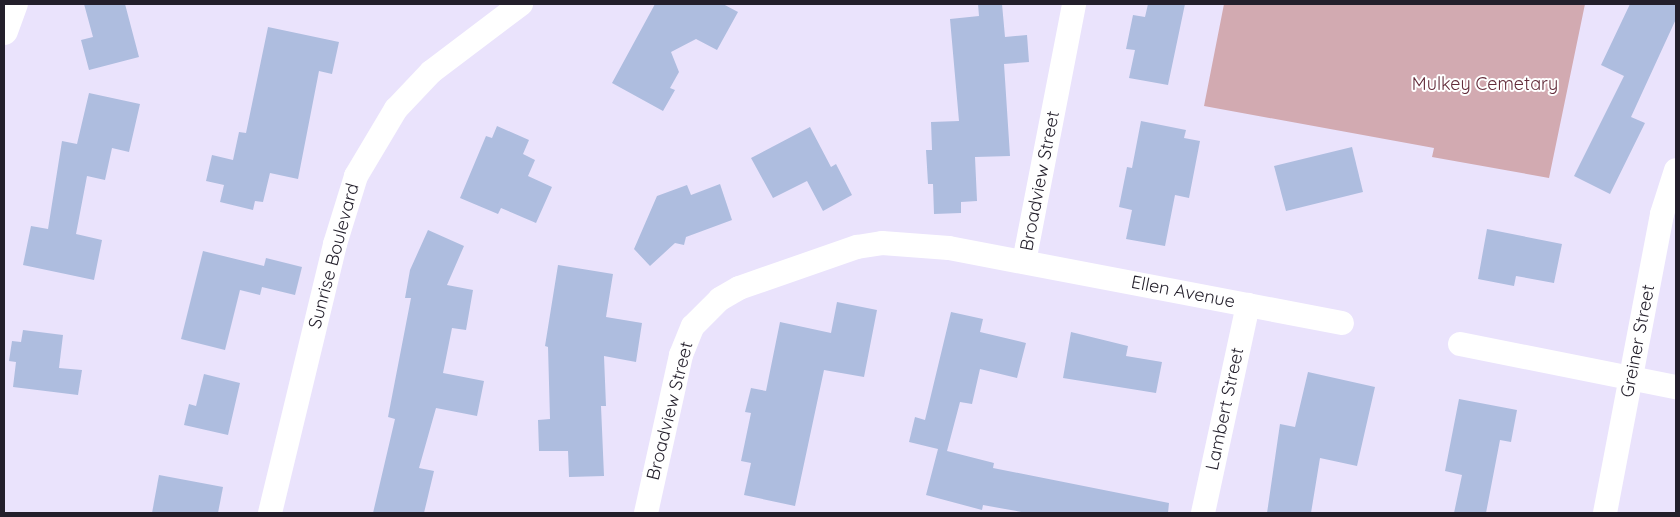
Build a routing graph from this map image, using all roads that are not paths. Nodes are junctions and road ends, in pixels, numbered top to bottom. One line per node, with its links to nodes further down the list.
1 (14, 4): 4 (street)
2 (521, 4): 12 (street, Sunrise Boulevard)
3 (1074, 4): 6 (street, Broadview Street)
4 (4, 31)
5 (1676, 170): 10 (street, Greiner Street)
6 (1024, 262): 7 (street, Ellen Avenue); 13 (street, Broadview Street)
7 (1248, 305): 8 (street, Ellen Avenue); 14 (street, Lambert Street)
8 (1342, 323)
9 (1460, 344): 10 (street)
10 (1631, 377): 11 (street); 15 (street, Greiner Street)
11 (1676, 387)
12 (270, 513)
13 (646, 513)
14 (1203, 513)
15 (1605, 513)

